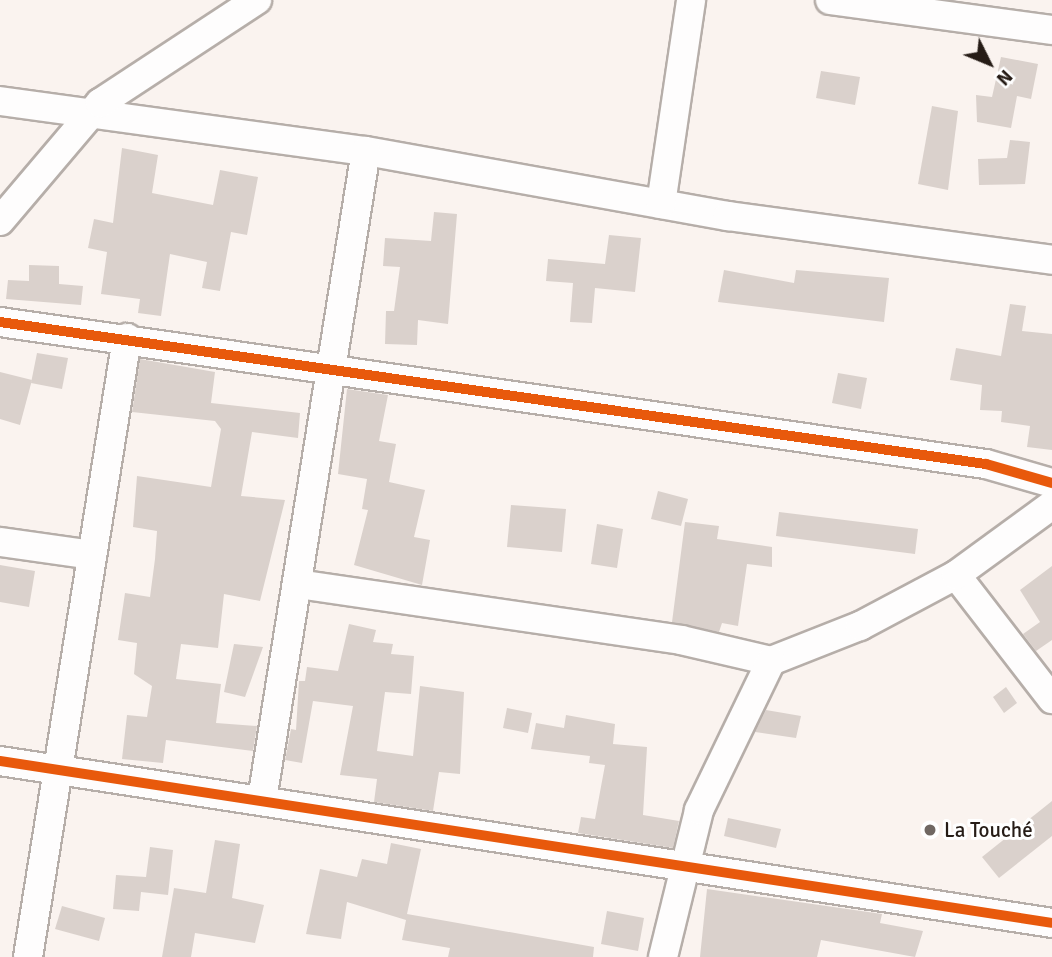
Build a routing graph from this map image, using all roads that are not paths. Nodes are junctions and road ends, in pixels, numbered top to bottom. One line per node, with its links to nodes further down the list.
1 (257, 0): 6 (street)
2 (691, 0): 8 (street)
3 (830, 0): 4 (street)
4 (1052, 30)
5 (0, 102): 6 (street)
6 (86, 115): 7 (street); 9 (street)
7 (366, 151): 8 (street); 13 (street)
8 (661, 204): 10 (street)
9 (0, 221)
10 (1052, 260)
11 (0, 322): 12 (street)
12 (127, 338): 13 (street); 17 (street)
13 (334, 371): 14 (street); 19 (street)
14 (1052, 483)
15 (1052, 505): 18 (street)
16 (0, 542): 17 (street)
17 (92, 555): 23 (street)
18 (956, 575): 20 (street); 21 (street)
19 (298, 584): 20 (street); 24 (street)
20 (771, 662): 25 (street)
21 (1052, 699)
22 (0, 761): 23 (street)
23 (57, 769): 24 (street); 27 (street)
24 (262, 800): 25 (street)
25 (682, 866): 26 (street); 28 (street)
26 (1052, 922)
27 (28, 957)
28 (663, 957)

